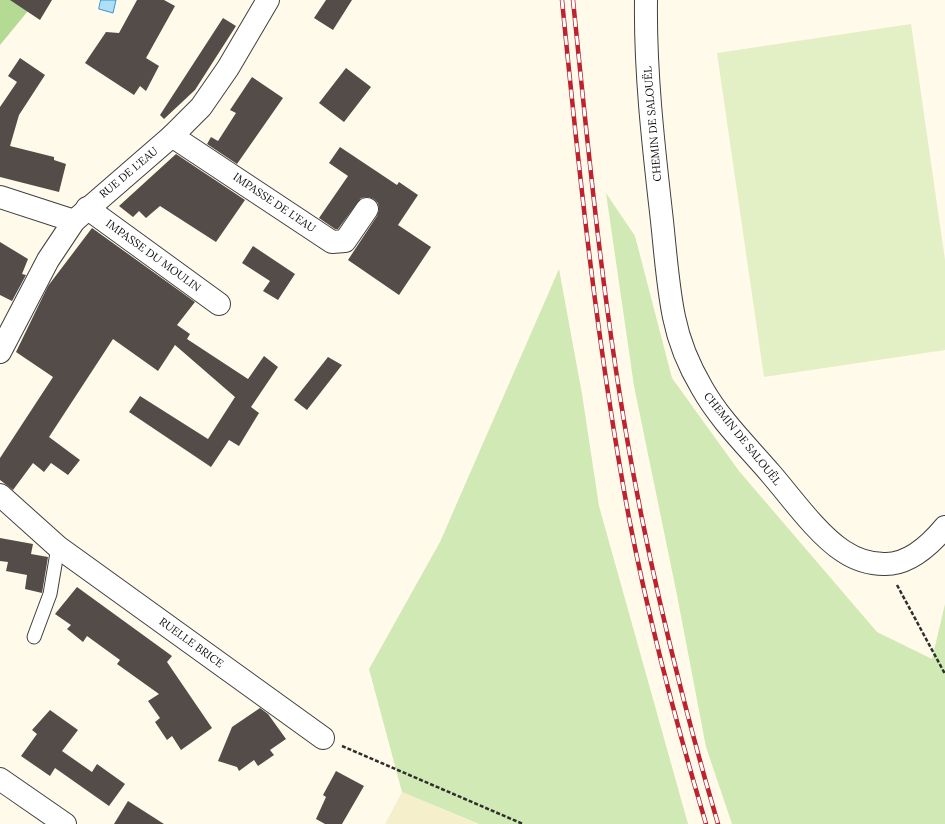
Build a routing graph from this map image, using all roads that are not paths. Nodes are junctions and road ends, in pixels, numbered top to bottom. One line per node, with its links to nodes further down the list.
1 (268, 0): 3 (street, RUE DE L'EAU)
2 (646, 0): 10 (street, CHEMIN DE SALOUËL)
3 (172, 136): 5 (street, IMPASSE DE L'EAU); 6 (street, RUE DE L'EAU)
4 (0, 197): 6 (street, IMPASSE DU MOULIN)
5 (367, 209)
6 (81, 215): 7 (street, IMPASSE DU MOULIN); 8 (street, RUE DE L'EAU)
7 (219, 304)
8 (0, 352)
9 (0, 495): 11 (street, RUELLE BRICE)
10 (945, 527)
11 (58, 547): 12 (lane); 13 (street, RUELLE BRICE)
12 (34, 637)
13 (323, 738)
14 (0, 779): 15 (street)
15 (65, 824)

